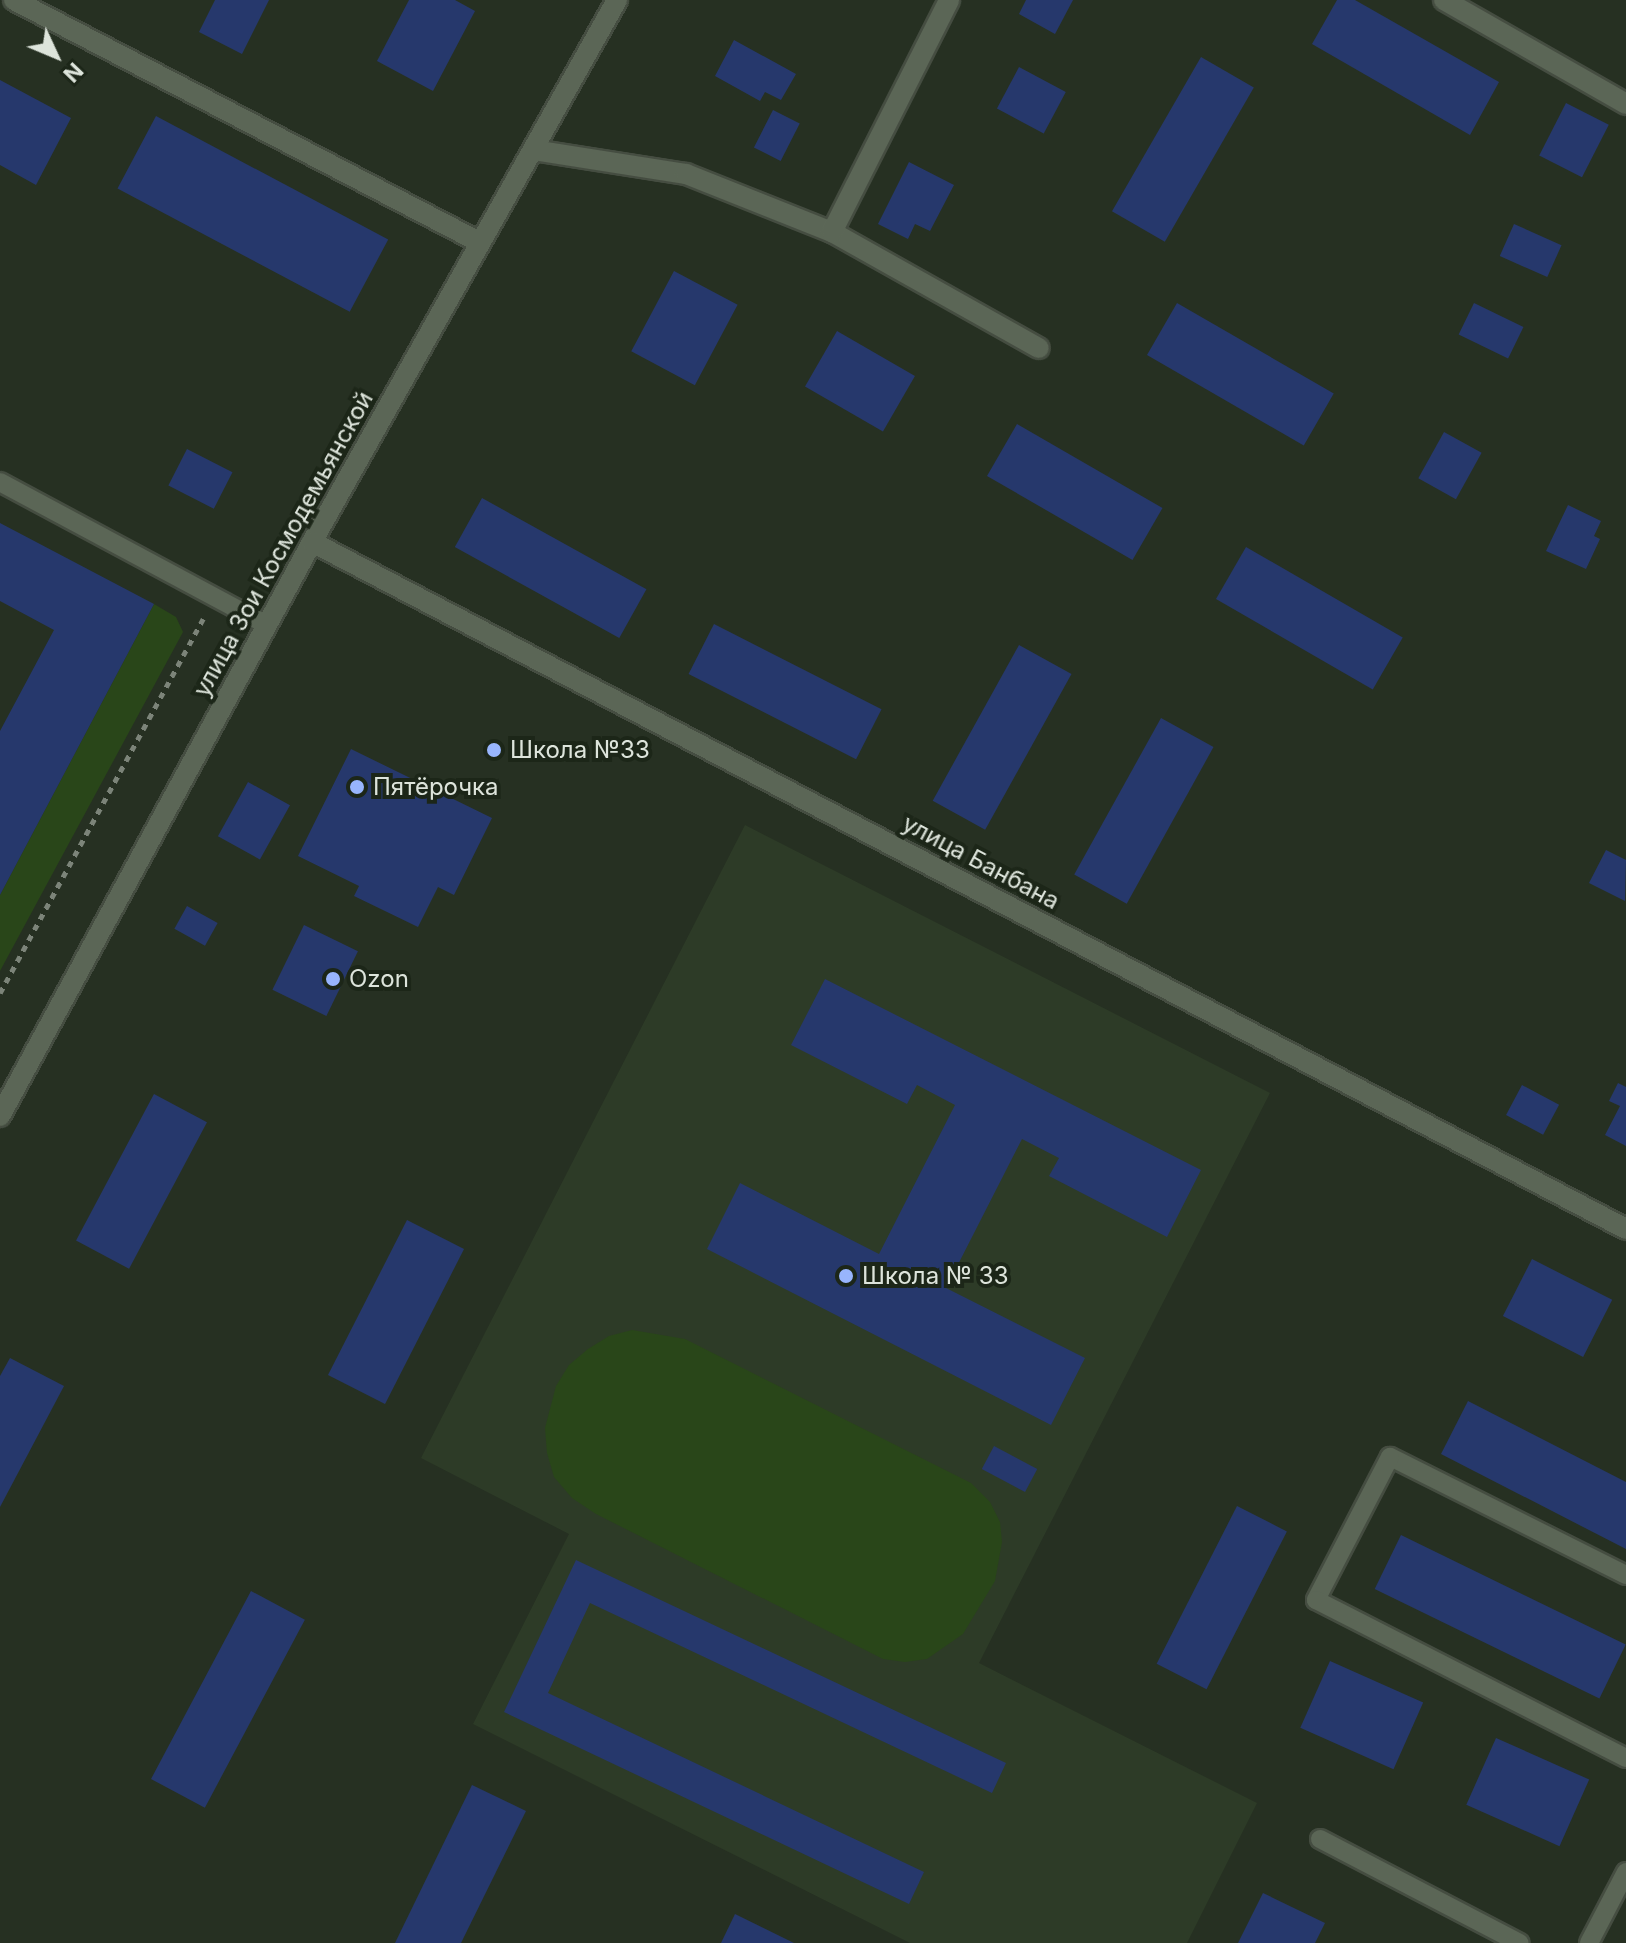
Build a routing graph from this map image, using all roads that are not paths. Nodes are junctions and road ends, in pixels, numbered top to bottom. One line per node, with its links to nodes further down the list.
1 (14, 0): 8 (street)
2 (617, 0): 6 (street, улица Зои Космодемьянской)
3 (949, 0): 7 (street)
4 (1444, 0): 5 (street)
5 (1626, 104)
6 (533, 150): 7 (street); 8 (street, улица Зои Космодемьянской)
7 (832, 232): 9 (street)
8 (481, 243): 11 (street, улица Зои Космодемьянской)
9 (1039, 348)
10 (0, 482): 12 (lane)
11 (312, 542): 12 (street, улица Зои Космодемьянской); 14 (street, улица Банбана)
12 (267, 625): 13 (street, улица Зои Космодемьянской)
13 (0, 1116)
14 (1626, 1229)
15 (1626, 1575): 16 (lane)
16 (1626, 1758)
17 (1320, 1839): 19 (lane)
18 (1626, 1872): 20 (lane)
19 (1520, 1943)
20 (1589, 1943)

